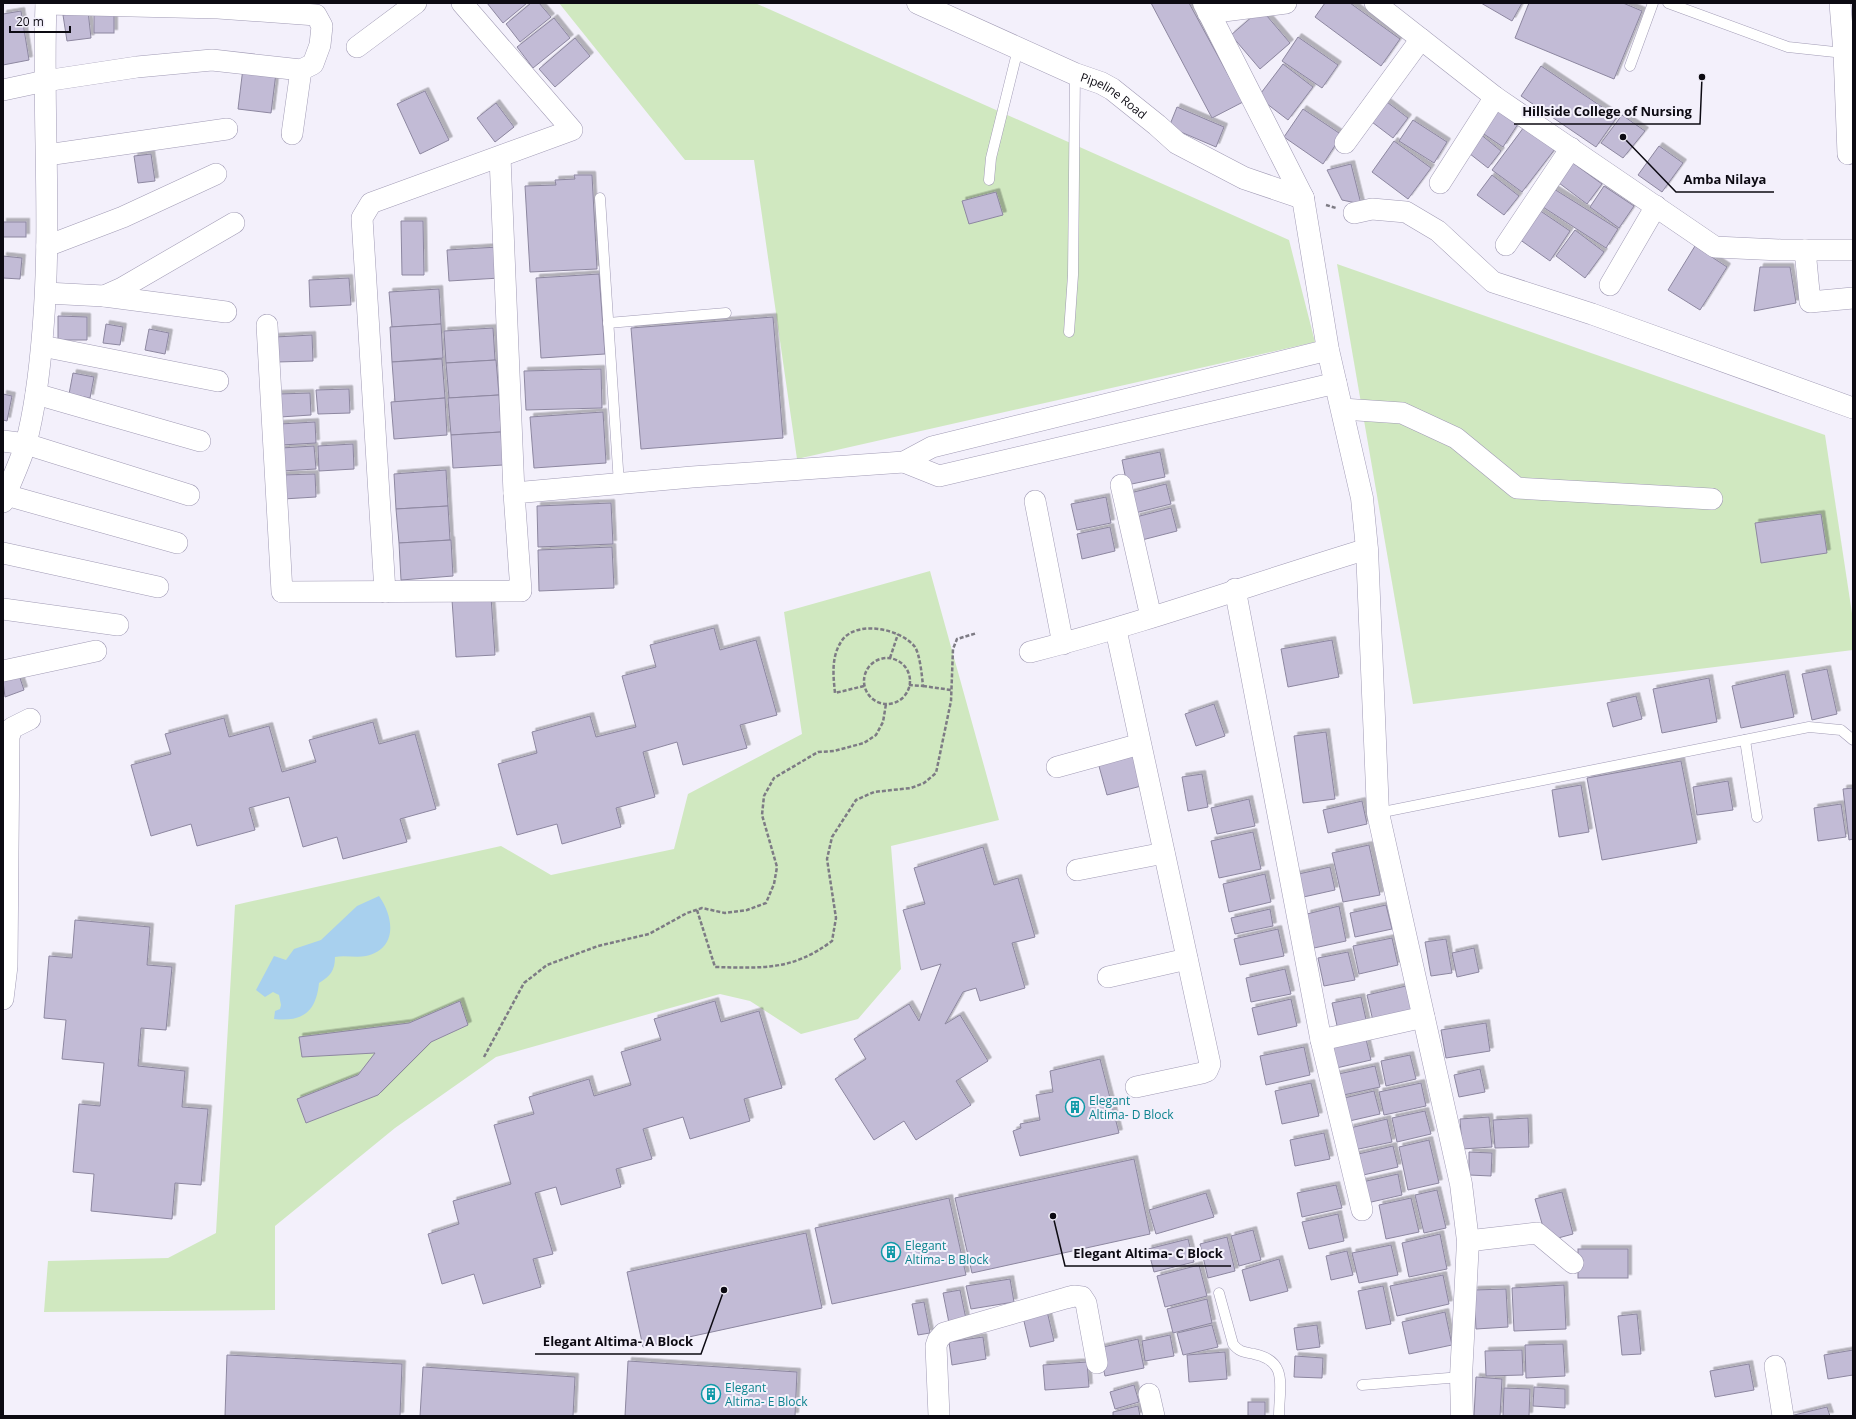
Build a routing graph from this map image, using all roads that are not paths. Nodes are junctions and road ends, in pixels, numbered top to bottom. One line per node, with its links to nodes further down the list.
1 (416, 3): 14 (street)
2 (462, 3): 29 (street)
3 (918, 3): 15 (street, Pipeline Road)
4 (1286, 3): 12 (street)
5 (1375, 3): 13 (street)
6 (1653, 3): 17 (lane)
7 (1668, 3): 16 (lane)
8 (1840, 3): 16 (street)
9 (46, 4): 10 (street); 20 (street)
10 (218, 6): 11 (street)
11 (284, 8): 18 (street)
12 (1206, 8): 34 (street)
13 (1421, 39): 22 (street); 25 (street)
14 (357, 47)
15 (1018, 48): 19 (street, Pipeline Road); 31 (lane)
16 (1844, 53): 27 (street)
17 (1630, 66)
18 (301, 70): 20 (street); 24 (street)
19 (1076, 74): 34 (street, Pipeline Road); 50 (lane)
20 (45, 81): 21 (street); 28 (street)
21 (3, 90)
22 (1495, 97): 26 (street); 32 (street)
23 (227, 130): 28 (street)
24 (292, 134)
25 (1345, 143)
26 (1571, 148): 35 (street); 38 (street)
27 (1848, 154)
28 (47, 155): 39 (street)
29 (500, 158): 64 (street); 74 (street)
30 (216, 174): 39 (street)
31 (989, 180)
32 (1440, 183)
33 (600, 198): 48 (lane)
34 (1303, 198): 52 (street)
35 (1656, 206): 40 (street); 42 (street)
36 (1354, 213): 56 (street)
37 (234, 223): 44 (street)
38 (1506, 245)
39 (47, 246): 43 (street)
40 (1805, 250): 41 (street); 45 (street)
41 (1853, 250)
42 (1610, 285)
43 (46, 293): 44 (street); 51 (street)
44 (104, 296): 46 (street)
45 (1853, 298)
46 (226, 312)
47 (726, 313): 48 (lane)
48 (608, 323): 62 (lane)
49 (267, 325): 74 (street)
50 (1069, 332)
51 (42, 346): 53 (street); 55 (street)
52 (1328, 350): 54 (street); 61 (street)
53 (218, 381)
54 (1336, 383): 57 (street); 61 (street)
55 (36, 394): 59 (street); 60 (street)
56 (1853, 408)
57 (1342, 409): 67 (street); 70 (street)
58 (3, 441): 60 (street)
59 (200, 442)
60 (26, 444): 65 (street); 66 (street)
61 (904, 462): 62 (street)
62 (619, 484): 64 (street)
63 (1121, 485): 76 (street)
64 (514, 493): 74 (street)
65 (189, 495)
66 (4, 499): 69 (street)
67 (1712, 499)
68 (1035, 501): 79 (street)
69 (177, 543)
70 (1367, 549): 73 (street); 89 (street)
71 (3, 553): 72 (street)
72 (158, 587)
73 (1235, 590): 76 (street); 97 (street)
74 (385, 592)
75 (3, 609): 77 (street)
76 (1151, 617): 78 (street)
77 (118, 625)
78 (1116, 630): 79 (street); 87 (street)
79 (1063, 644): 81 (street)
80 (96, 651): 82 (street)
81 (1030, 652)
82 (3, 671)
83 (30, 719): 84 (street)
84 (6, 738): 95 (street)
85 (1745, 740): 86 (lane); 89 (lane); 90 (lane)
86 (1853, 740)
87 (1140, 744): 88 (street); 91 (street)
88 (1057, 767)
89 (1378, 813): 96 (street)
90 (1757, 817)
91 (1164, 853): 92 (street); 93 (street)
92 (1077, 870)
93 (1187, 959): 94 (street); 98 (street)
94 (1108, 977)
95 (3, 999)
96 (1424, 1017): 97 (street); 100 (street)
97 (1321, 1040): 99 (street)
98 (1136, 1087)
99 (1362, 1210)
100 (1468, 1241): 101 (street); 105 (street)
101 (1573, 1263)
102 (1219, 1293): 110 (lane)
103 (1097, 1363): 108 (street)
104 (1775, 1366): 112 (street)
105 (1461, 1377): 106 (lane); 111 (street)
106 (1362, 1385)
107 (1149, 1394): 109 (street)
108 (939, 1416)
109 (1154, 1416)
110 (1279, 1416)
111 (1462, 1416)
112 (1783, 1416)

